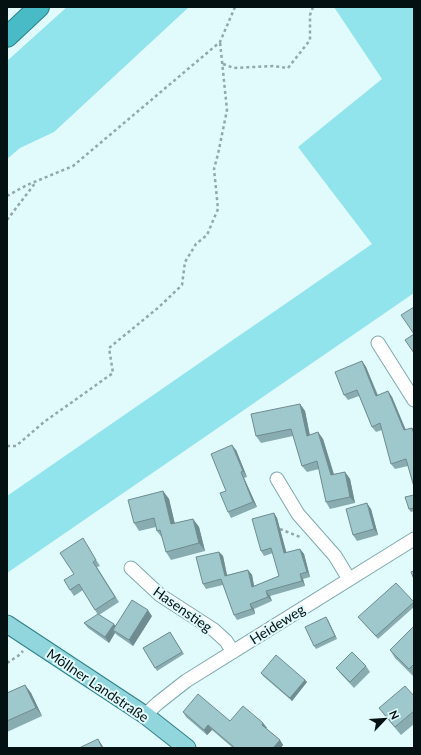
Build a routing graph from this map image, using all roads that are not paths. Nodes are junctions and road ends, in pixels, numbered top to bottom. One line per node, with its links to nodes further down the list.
1 (39, 7): 2 (highway)
2 (7, 37)
3 (378, 343): 4 (street)
4 (414, 400)
5 (277, 479): 8 (street)
6 (414, 539): 8 (street, Heideweg)
7 (131, 568): 10 (street, Hasenstieg)
8 (349, 579): 10 (street, Heideweg)
9 (7, 624): 11 (main road, Möllner Landstraße)
10 (233, 652): 11 (street, Heideweg)
11 (145, 715): 12 (main road, Möllner Landstraße)
12 (187, 748)

